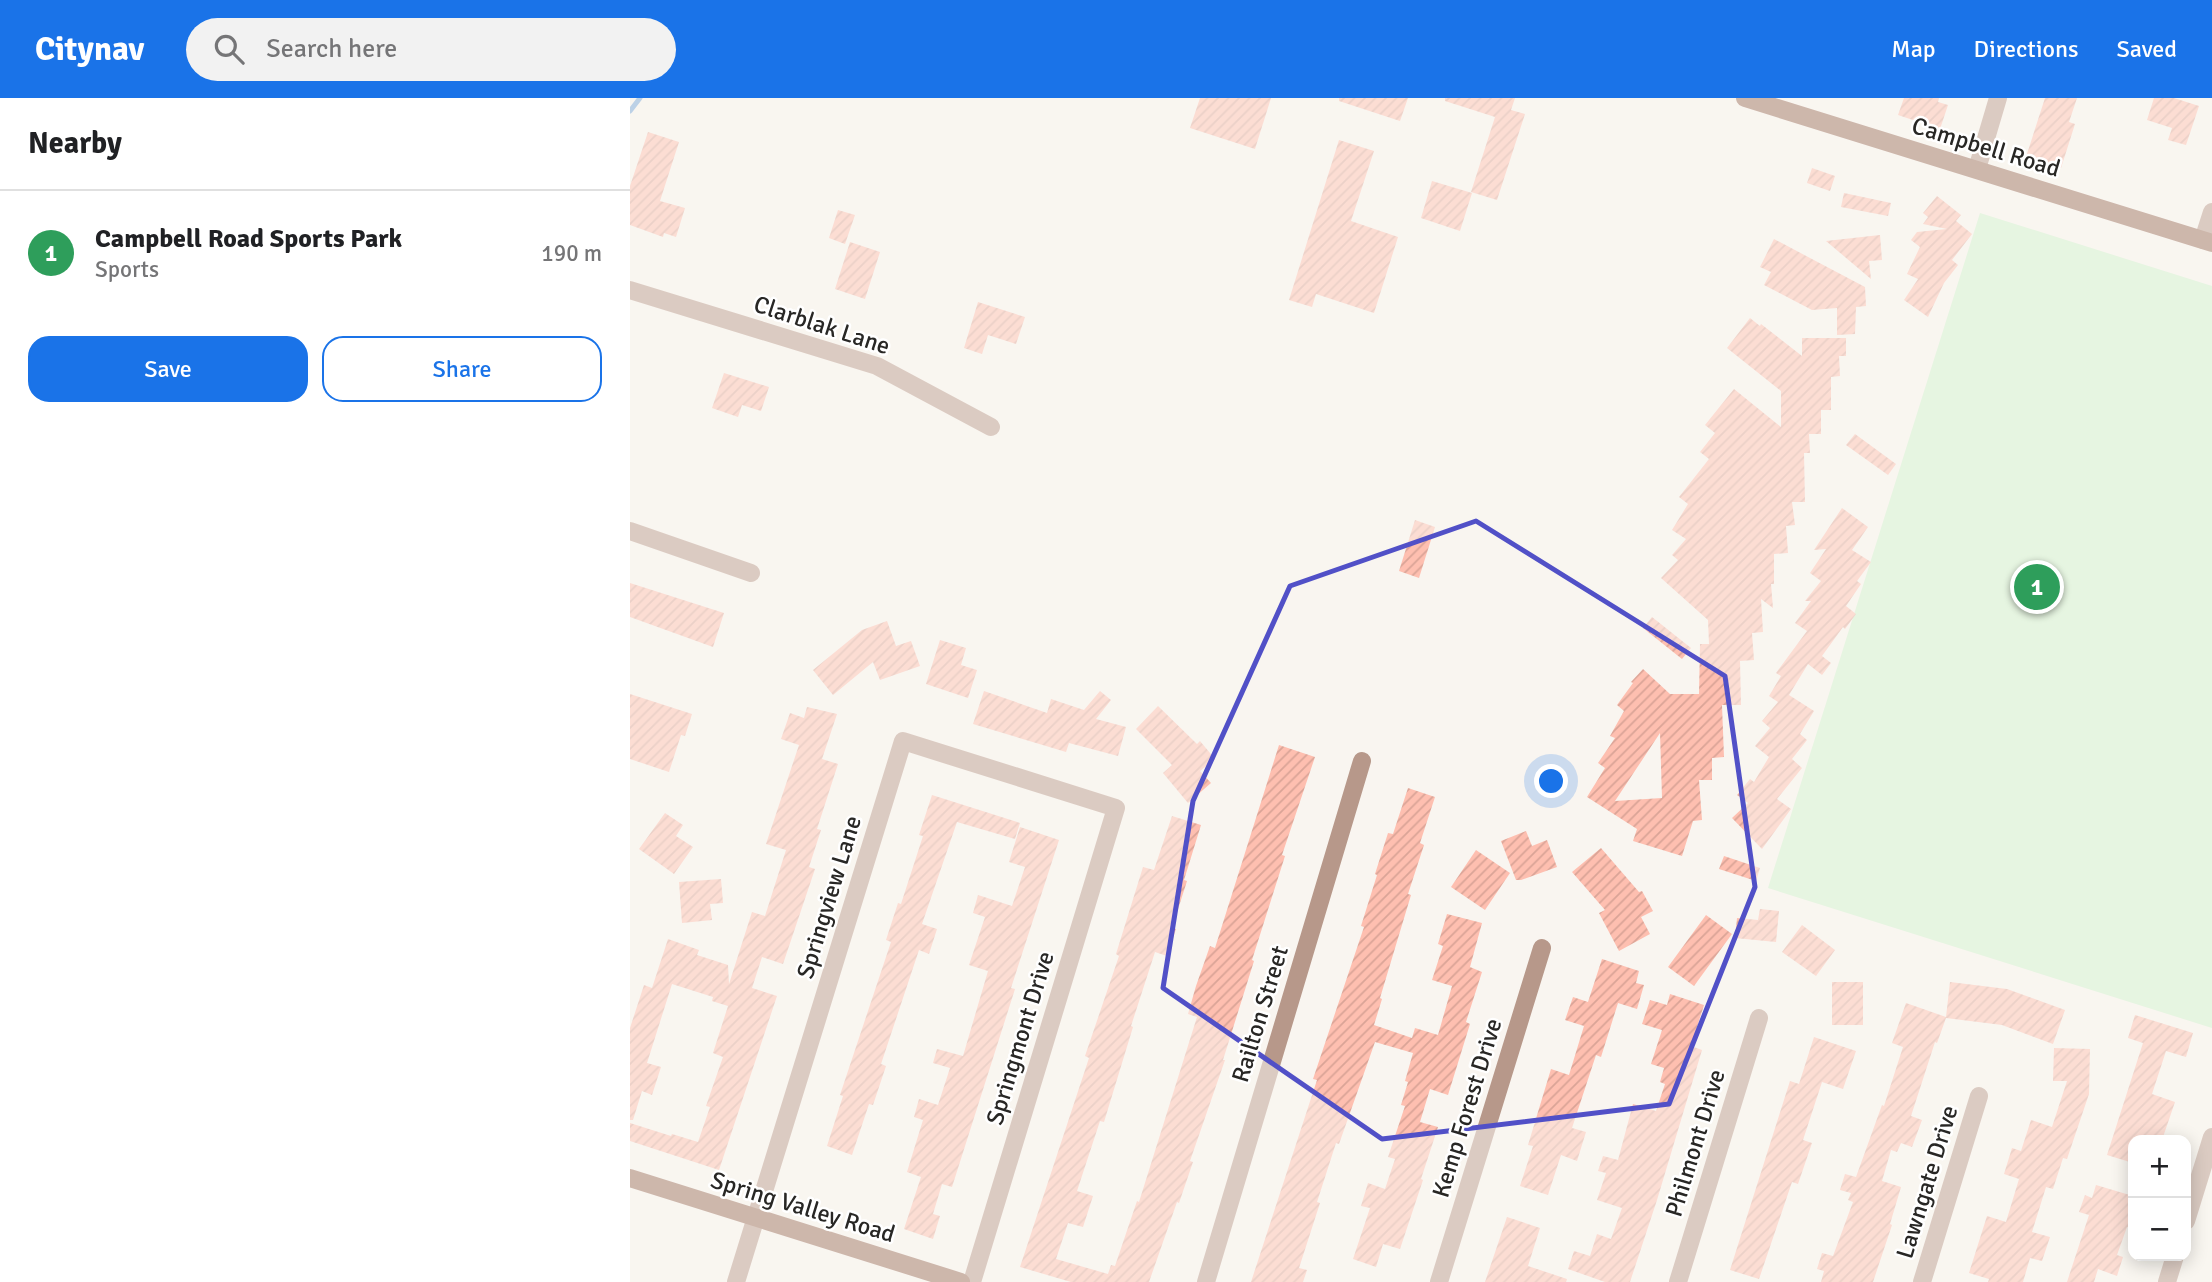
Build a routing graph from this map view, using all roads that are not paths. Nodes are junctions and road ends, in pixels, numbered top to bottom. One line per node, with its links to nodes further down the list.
1 (1745, 98): 3 (street, Campbell Road)
2 (1998, 98): 3 (street)
3 (1977, 169): 5 (street, Campbell Road)
4 (2212, 212): 5 (street)
5 (2208, 242)
6 (630, 290): 7 (street, Clarblak Lane)
7 (990, 427)
8 (630, 531): 9 (street)
9 (751, 573)
10 (1362, 761): 23 (street, Railton Street)
11 (1115, 808): 18 (street, Springview Lane); 22 (street, Springmont Drive)
12 (1542, 947): 24 (street, Kemp Forest Drive)
13 (1759, 1018): 25 (street, Philmont Drive)
14 (1979, 1096): 26 (street, Lawngate Drive)
15 (2211, 1142): 17 (street)
16 (630, 1178): 18 (street, Spring Valley Road)
17 (2191, 1205)
18 (756, 1217): 20 (street, Springview Lane); 21 (street, Spring Valley Road)
19 (2173, 1261): 27 (street)
20 (736, 1282)
21 (961, 1282)
22 (972, 1282)
23 (1206, 1282)
24 (1439, 1282)
25 (1678, 1282)
26 (1922, 1282)
27 (2167, 1282)

